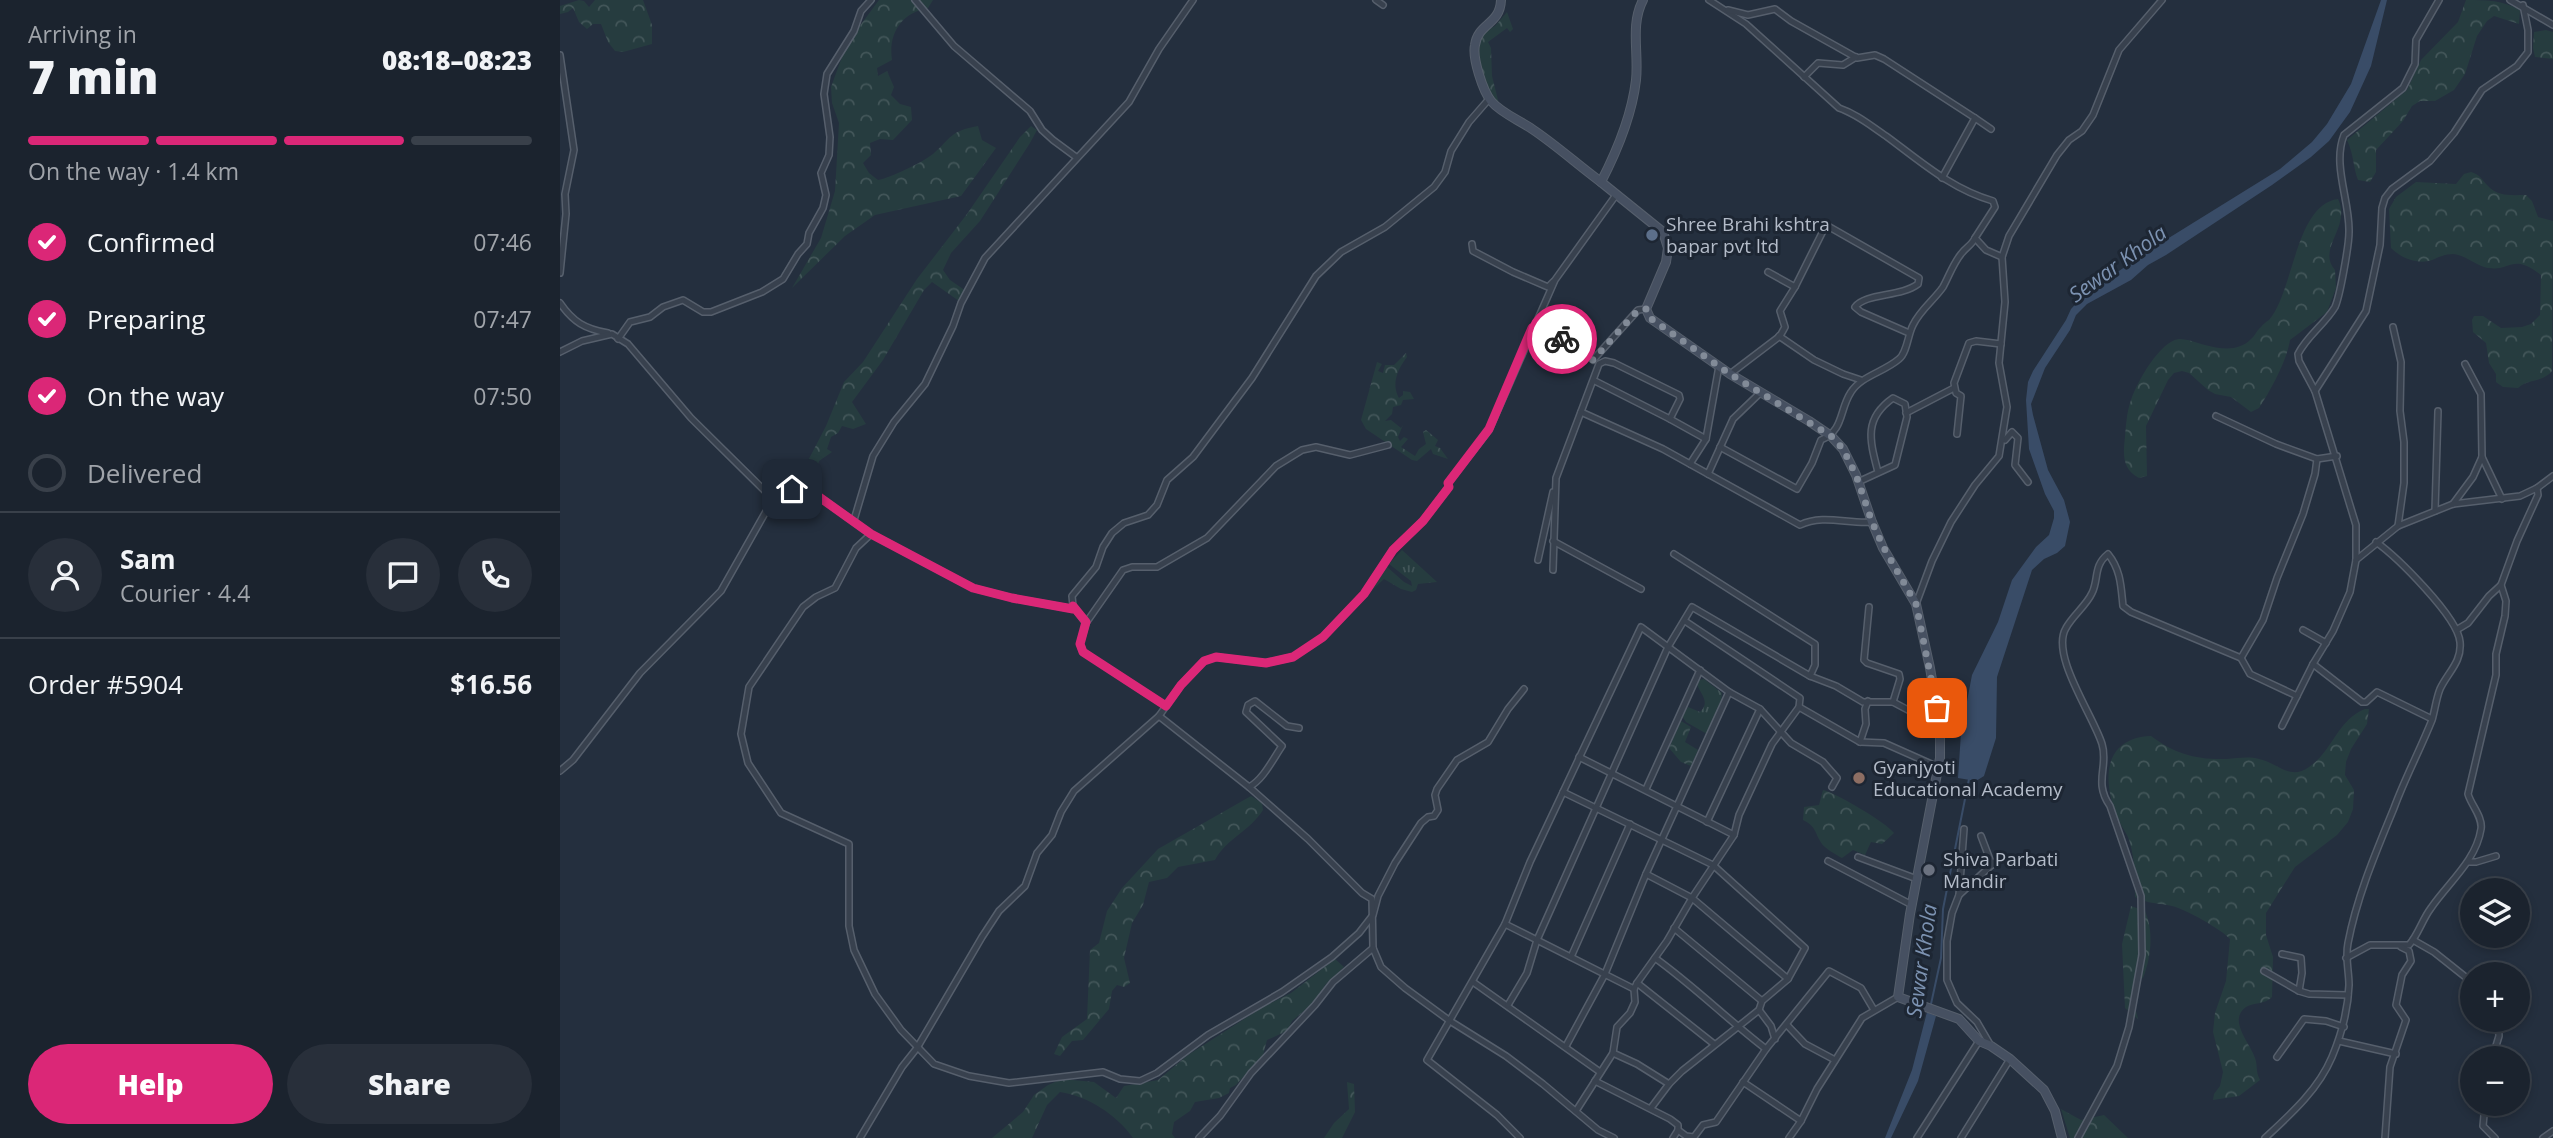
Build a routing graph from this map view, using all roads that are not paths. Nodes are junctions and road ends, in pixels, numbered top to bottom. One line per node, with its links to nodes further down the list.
1 (871, 0): 41 (street)
2 (915, 0): 21 (street)
3 (1193, 0): 21 (street)
4 (1376, 0): 11 (street)
5 (1501, 0): 18 (street)
6 (1643, 0): 23 (street)
7 (1709, 0): 13 (street)
8 (2162, 0): 29 (street)
9 (2439, 0): 50 (street)
10 (2510, 0): 12 (street)
11 (1383, 5)
12 (2523, 5): 14 (street); 50 (street)
13 (1718, 6): 16 (street); 17 (street)
14 (2553, 25)
15 (560, 55): 26 (street)
16 (1856, 57): 17 (street); 19 (street)
17 (1804, 77): 22 (street)
18 (1489, 99): 23 (street); 92 (street)
19 (1975, 118): 20 (street); 22 (street)
20 (1991, 129)
21 (1076, 157): 78 (street)
22 (1942, 178): 27 (street)
23 (1601, 182): 24 (street)
24 (1616, 195): 32 (street); 35 (street)
25 (560, 210): 26 (street)
26 (566, 214): 31 (street)
27 (1975, 238): 29 (street); 38 (street)
28 (1472, 244): 32 (street)
29 (2002, 257): 42 (street)
30 (1768, 272): 33 (street)
31 (560, 273)
32 (1555, 280): 37 (street)
33 (1795, 287): 38 (street); 40 (street)
34 (560, 303): 39 (street)
35 (1646, 309): 37 (street); 45 (street)
36 (2393, 327): 80 (street)
37 (1532, 328): 108 (street)
38 (1909, 333): 47 (street)
39 (612, 334): 41 (street); 43 (street)
40 (1779, 337): 46 (street); 47 (street)
41 (618, 339): 74 (street)
42 (2001, 344): 49 (street); 60 (street)
43 (560, 352)
44 (2465, 364): 64 (street)
45 (1719, 366): 46 (street); 59 (street)
46 (1730, 374): 51 (street)
47 (1861, 380): 58 (street)
48 (1595, 381): 56 (street)
49 (1954, 388): 54 (street); 57 (street)
50 (2315, 391): 63 (street)
51 (1760, 394): 58 (street); 62 (street)
52 (2438, 411): 77 (street)
53 (1581, 412): 56 (street); 66 (street); 70 (street)
54 (1906, 413): 67 (street); 67 (street)
55 (2216, 416): 65 (street)
56 (1670, 419): 59 (street)
57 (1957, 434)
58 (1831, 436): 62 (street); 71 (street)
59 (1706, 439): 66 (street)
60 (2003, 442): 72 (street); 90 (street)
61 (1388, 445): 94 (street)
62 (1720, 447): 68 (street)
63 (2337, 456): 65 (street); 86 (street)
64 (2482, 457): 75 (street); 76 (street)
65 (2317, 459): 99 (street)
66 (1690, 464): 68 (street)
67 (1878, 472): 71 (street)
68 (1708, 474): 79 (street)
69 (2553, 476): 73 (street)
70 (1556, 478): 82 (street); 85 (street)
71 (1858, 482): 79 (street)
72 (2028, 482)
73 (2537, 488): 75 (street); 88 (street)
74 (773, 499): 78 (street); 120 (street)
75 (2502, 499): 76 (street)
76 (2453, 504): 77 (street)
77 (2435, 511): 80 (street)
78 (854, 520): 81 (street)
79 (1872, 522): 90 (street)
80 (2398, 526): 83 (street)
81 (871, 534): 92 (street); 178 (street)
82 (1553, 541): 87 (street); 89 (street)
83 (2376, 542): 86 (street); 95 (street)
84 (1674, 554): 102 (street)
85 (1538, 560)
86 (2356, 560): 97 (street)
87 (1553, 570)
88 (2501, 585): 95 (street); 137 (street)
89 (1641, 589)
90 (1916, 604): 114 (street)
91 (1869, 607): 107 (street)
92 (1073, 609): 94 (street)
93 (1685, 621): 98 (street); 102 (street); 109 (street)
94 (1086, 622): 108 (street)
95 (2458, 629): 112 (street)
96 (2303, 630): 97 (street)
97 (2326, 643): 100 (street)
98 (1668, 647): 101 (street); 118 (street); 121 (street)
99 (2241, 658): 105 (street); 204 (street)
100 (2313, 664): 105 (street); 112 (street)
101 (1700, 670): 104 (street); 124 (street)
102 (1810, 676): 106 (street)
103 (1524, 689): 144 (street)
104 (1729, 692): 110 (street); 126 (street)
105 (2297, 696): 113 (street)
106 (1868, 701): 107 (street); 117 (street)
107 (1894, 702): 114 (street)
108 (1166, 706): 111 (street)
109 (1798, 707): 116 (street); 117 (street)
110 (1760, 709): 116 (street); 128 (street)
111 (1159, 716): 122 (street); 178 (street)
112 (2432, 719): 154 (street)
113 (2282, 726)
114 (1940, 727): 119 (street)
115 (1299, 728): 122 (street)
116 (1780, 731): 123 (street); 131 (street)
117 (1860, 742): 119 (street)
118 (1579, 757): 121 (street); 125 (street)
119 (1938, 767): 140 (street)
120 (560, 771)
121 (1611, 772): 124 (street); 127 (street)
122 (1249, 787): 144 (street)
123 (1832, 787)
124 (1646, 789): 126 (street)
125 (1563, 792): 127 (street); 145 (street)
126 (1678, 805): 128 (street); 133 (street)
127 (1596, 807): 129 (street); 147 (street)
128 (1707, 822): 131 (street)
129 (1630, 824): 133 (street); 152 (street)
130 (1964, 829): 141 (street)
131 (1734, 835): 138 (street)
132 (1981, 836): 141 (street)
133 (1662, 839): 138 (street); 139 (street)
134 (2496, 856): 137 (street)
135 (1858, 857): 140 (street)
136 (1828, 860): 143 (street)
137 (2468, 862): 148 (street)
138 (1713, 865): 142 (street); 158 (street)
139 (1646, 874): 142 (street); 157 (street)
140 (1917, 879): 143 (street)
141 (1959, 895): 177 (street)
142 (1692, 898): 146 (street); 158 (street)
143 (1912, 905): 163 (street)
144 (1373, 915): 150 (street); 178 (street)
145 (1505, 924): 147 (street); 159 (street)
146 (1674, 928): 153 (street); 164 (street)
147 (1537, 940): 152 (street); 165 (street)
148 (2413, 940): 149 (street); 156 (street)
149 (2401, 947): 154 (street); 181 (street)
150 (1373, 948): 168 (street); 196 (street)
151 (2283, 954): 161 (street)
152 (1571, 957): 157 (street)
153 (1655, 958): 160 (street); 170 (street)
154 (2346, 958): 162 (street)
155 (2264, 971): 161 (street)
156 (2460, 973)
157 (1605, 974): 160 (street); 176 (street)
158 (1788, 979): 164 (street)
159 (1473, 982): 165 (street); 168 (street)
160 (1635, 986): 175 (street); 180 (street)
161 (2299, 991): 162 (street)
162 (2348, 996): 171 (street)
163 (1898, 997): 167 (street); 173 (street)
164 (1762, 1001): 166 (street)
165 (1508, 1005): 176 (street)
166 (1759, 1010): 170 (street); 172 (street)
167 (1874, 1010): 169 (street); 184 (street)
168 (1450, 1021): 190 (street); 197 (street)
169 (1787, 1025): 172 (street); 184 (street)
170 (1737, 1027): 175 (street); 179 (street)
171 (2344, 1027): 174 (street); 182 (street)
172 (1775, 1039): 179 (street)
173 (1979, 1041): 177 (street); 201 (street)
174 (2339, 1041): 181 (street); 205 (street)
175 (1714, 1044): 188 (street)
176 (1566, 1046): 185 (street)
177 (1991, 1046): 183 (street)
178 (917, 1048): 195 (street)
179 (1766, 1049): 187 (street)
180 (1613, 1053): 185 (street); 188 (street)
181 (2396, 1054): 206 (street)
182 (2277, 1057)
183 (2010, 1059): 202 (street); 203 (street)
184 (1835, 1060): 192 (street)
185 (1600, 1072): 186 (street)
186 (1595, 1081): 189 (street); 190 (street)
187 (1743, 1083): 192 (street); 193 (street)
188 (1669, 1084): 189 (street)
189 (1651, 1108): 193 (street)
190 (1576, 1111): 198 (street)
191 (2484, 1116): 207 (street)
192 (1801, 1121): 200 (street)
193 (1678, 1130): 199 (street)
194 (2553, 1130): 208 (street)
195 (860, 1138)
196 (1199, 1138)
197 (1520, 1138)
198 (1614, 1138)
199 (1673, 1138)
200 (1789, 1138)
201 (1917, 1138)
202 (1961, 1138)
203 (2062, 1138)
204 (2078, 1138)
205 (2265, 1138)
206 (2385, 1138)
207 (2495, 1138)
208 (2543, 1138)

